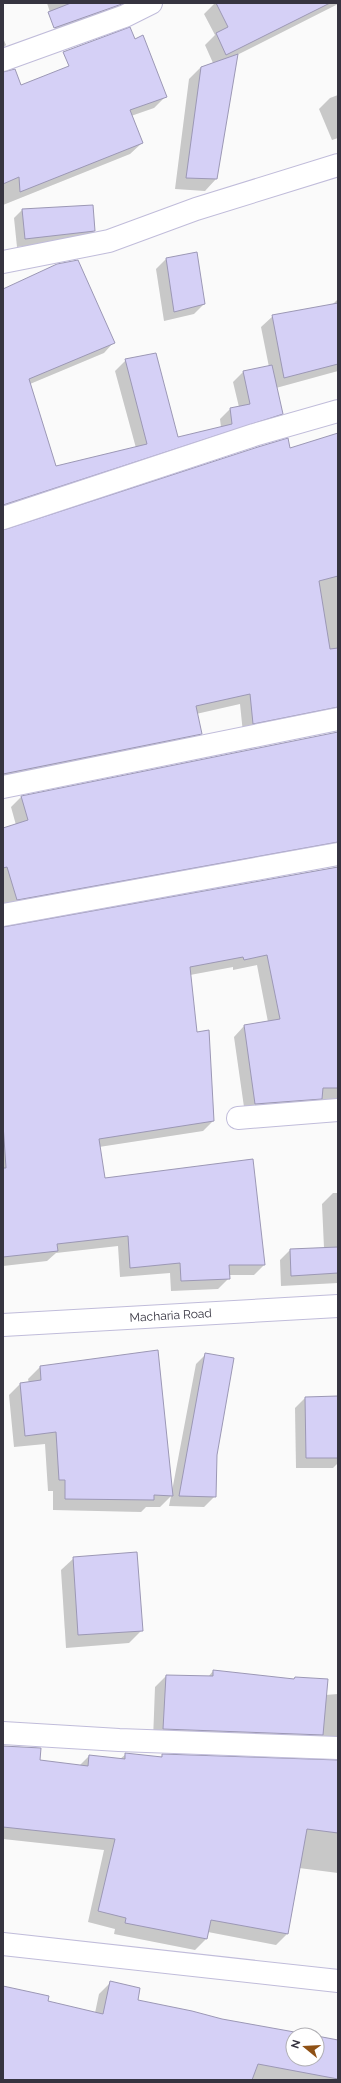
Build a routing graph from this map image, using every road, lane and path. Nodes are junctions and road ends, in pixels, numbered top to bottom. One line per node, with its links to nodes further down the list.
1 (151, 3): 2 (street)
2 (3, 60)
3 (338, 165): 4 (street)
4 (3, 262)
5 (338, 411): 6 (street)
6 (3, 518)
7 (338, 719): 8 (street)
8 (3, 787)
9 (338, 854): 10 (street)
10 (3, 915)
11 (338, 1110): 12 (street)
12 (238, 1118)
13 (338, 1306): 14 (street, Macharia Road)
14 (3, 1325)
15 (3, 1733): 16 (street)
16 (338, 1748)
17 (3, 1944): 18 (street)
18 (338, 1981)

